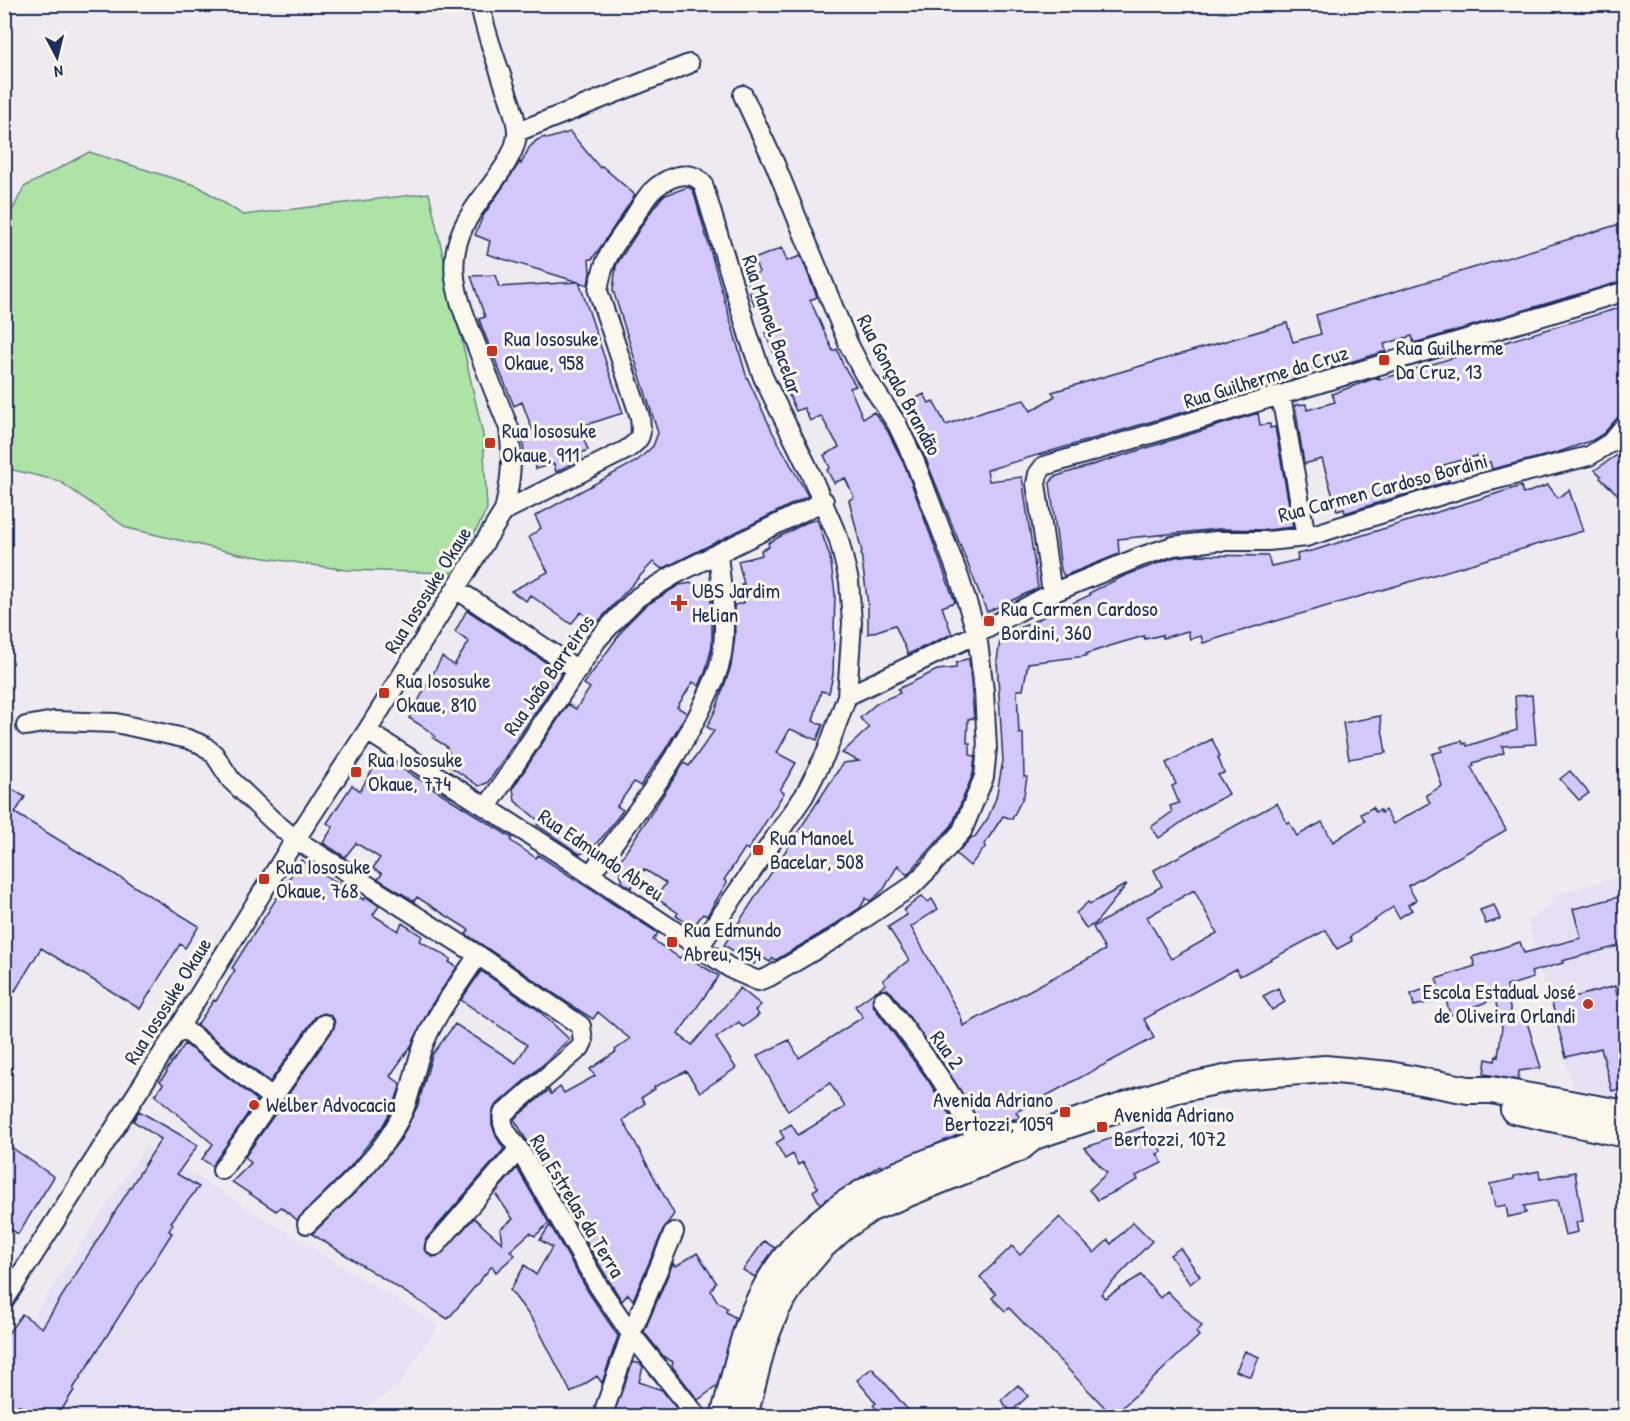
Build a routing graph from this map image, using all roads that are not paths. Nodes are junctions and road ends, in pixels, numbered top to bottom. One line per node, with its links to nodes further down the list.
1 (480, 4): 4 (street, Rua Iososuke Okaue)
2 (689, 64): 4 (street)
3 (743, 95): 14 (street, Rua Gonçalo Brandão)
4 (517, 132): 9 (street, Rua Iososuke Okaue)
5 (1626, 291): 6 (street, Rua Guilherme da Cruz)
6 (1281, 396): 10 (street); 13 (street, Rua Guilherme da Cruz)
7 (1626, 424): 10 (street, Rua Carmen Cardoso Bordini)
8 (824, 501): 9 (street, Rua Manoel Bacelar); 11 (street, Rua João Barreiros); 16 (street, Rua Manoel Bacelar)
9 (504, 511): 12 (street, Rua Iososuke Okaue)
10 (1306, 537): 13 (street, Rua Carmen Cardoso Bordini)
11 (718, 554): 15 (street, Rua João Barreiros); 21 (street)
12 (456, 589): 15 (street); 18 (street, Rua Iososuke Okaue)
13 (1052, 593): 14 (street, Rua Carmen Cardoso Bordini)
14 (977, 634): 16 (street, Rua Carmen Cardoso Bordini); 22 (street, Rua Edmundo Abreu)
15 (578, 670): 19 (street, Rua João Barreiros)
16 (847, 696): 22 (street, Rua Manoel Bacelar)
17 (26, 726): 20 (street)
18 (367, 731): 19 (street, Rua Edmundo Abreu); 20 (street, Rua Iososuke Okaue)
19 (487, 807): 21 (street, Rua Edmundo Abreu)
20 (295, 839): 23 (street); 26 (street, Rua Iososuke Okaue)
21 (590, 874): 22 (street, Rua Edmundo Abreu)
22 (699, 947)
23 (478, 955): 31 (street, Rua Estrelas da Terra); 34 (street)
24 (883, 1000): 32 (street, Rua 2)
25 (324, 1024): 28 (street)
26 (180, 1026): 28 (street); 37 (street, Rua Iososuke Okaue)
27 (1468, 1090): 29 (main road); 30 (main road); 32 (main road)
28 (272, 1098): 33 (street)
29 (1626, 1114)
30 (1626, 1134)
31 (519, 1149): 36 (street); 38 (street, Rua Estrelas da Terra)
32 (983, 1152): 41 (main road); 42 (main road)
33 (222, 1170)
34 (307, 1224)
35 (674, 1232): 38 (street)
36 (435, 1246)
37 (4, 1302)
38 (631, 1334): 39 (street); 40 (street, Rua Estrelas da Terra)
39 (605, 1408)
40 (697, 1416)
41 (724, 1416)
42 (744, 1416)

